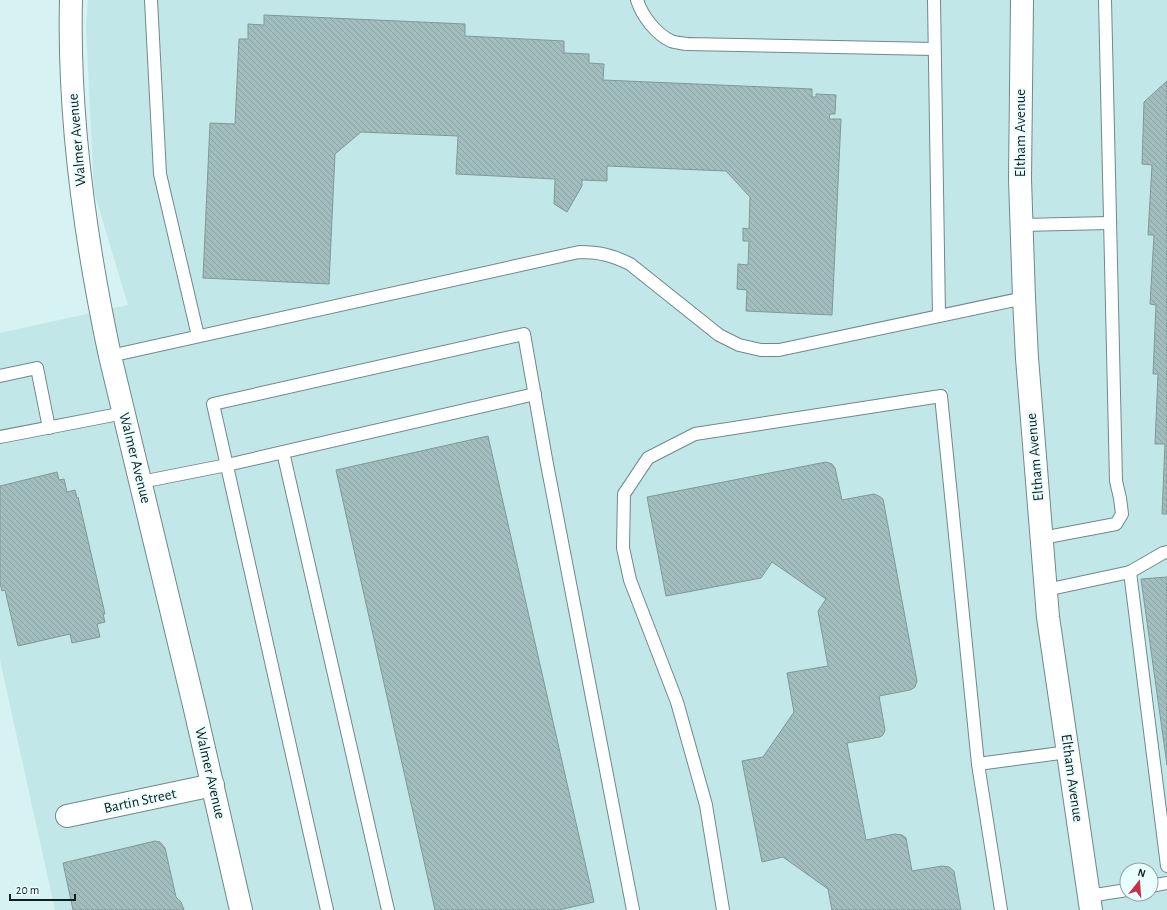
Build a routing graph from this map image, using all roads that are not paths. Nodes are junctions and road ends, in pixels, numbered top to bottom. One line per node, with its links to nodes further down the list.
1 (71, 0): 13 (street, Walmer Avenue)
2 (151, 0): 12 (lane)
3 (637, 0): 7 (lane)
4 (934, 0): 7 (lane)
5 (1022, 0): 9 (street, Eltham Avenue)
6 (1105, 0): 8 (lane)
7 (934, 49): 11 (lane)
8 (1110, 223): 9 (lane); 22 (lane)
9 (1021, 225): 10 (street, Eltham Avenue)
10 (1024, 298): 11 (lane); 22 (street, Eltham Avenue)
11 (939, 316): 12 (lane)
12 (198, 336): 13 (lane)
13 (110, 356): 16 (street, Walmer Avenue)
14 (0, 376): 17 (lane)
15 (535, 394): 19 (lane); 20 (lane); 36 (lane)
16 (124, 413): 17 (lane); 21 (street, Walmer Avenue)
17 (49, 428): 18 (lane)
18 (0, 437)
19 (283, 452): 20 (lane); 35 (lane)
20 (227, 465): 21 (lane); 34 (lane)
21 (141, 482): 28 (street, Walmer Avenue)
22 (1042, 538): 25 (street, Eltham Avenue)
23 (1167, 552): 24 (lane)
24 (1130, 572): 25 (lane); 30 (lane)
25 (1046, 590): 26 (street, Eltham Avenue)
26 (1068, 752): 27 (lane); 32 (street, Eltham Avenue)
27 (978, 764): 37 (lane); 38 (lane)
28 (213, 785): 29 (street, Bartin Street); 33 (street, Walmer Avenue)
29 (66, 816)
30 (1167, 866)
31 (1119, 893): 32 (lane)
32 (1090, 903)
33 (241, 910)
34 (327, 910)
35 (388, 910)
36 (633, 910)
37 (723, 910)
38 (1001, 910)

